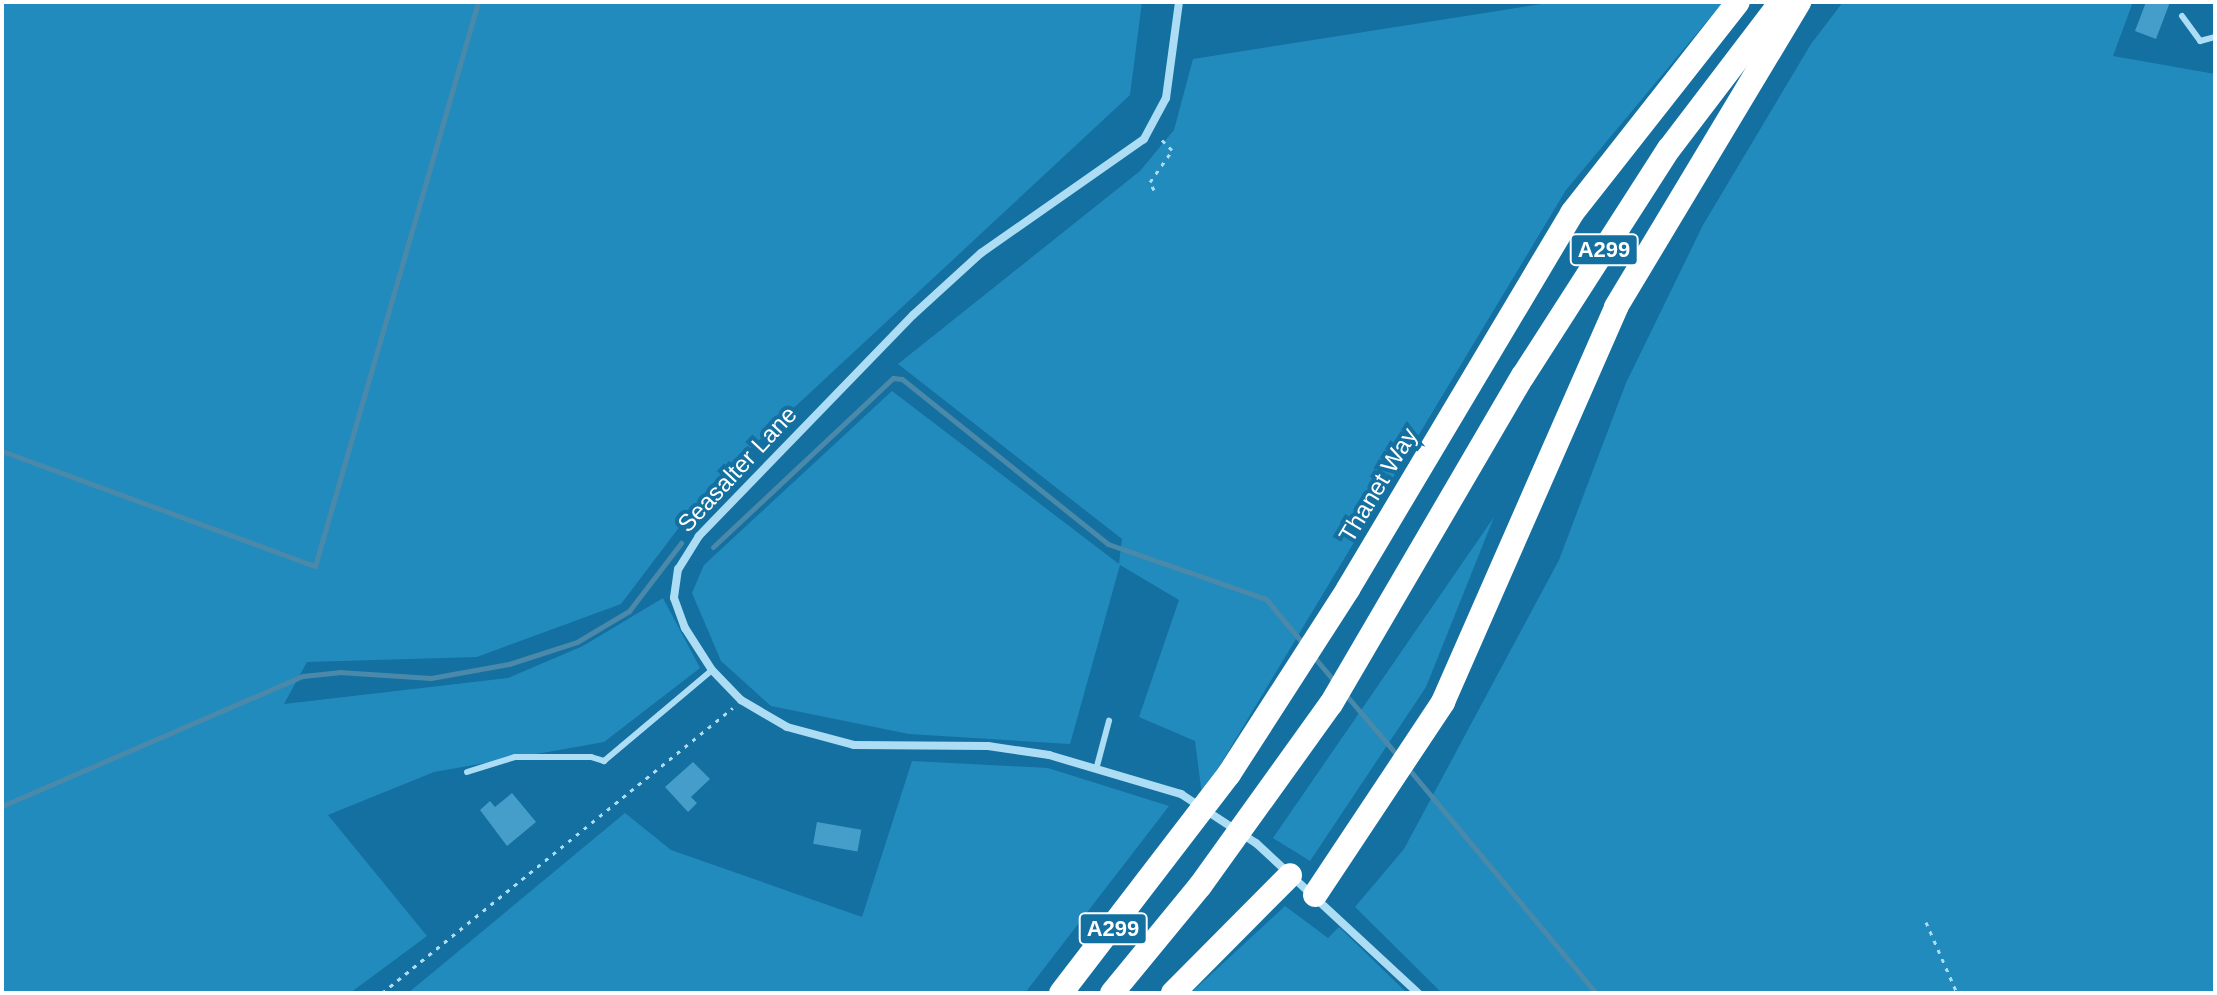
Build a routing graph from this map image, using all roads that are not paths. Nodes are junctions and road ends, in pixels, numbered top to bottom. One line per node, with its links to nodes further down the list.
1 (1179, 2): 7 (street, Seasalter Lane)
2 (1738, 2): 13 (highway, Thanet Way / A299)
3 (1781, 2): 14 (highway, A299)
4 (1799, 2): 12 (highway)
5 (2182, 16): 6 (lane)
6 (2215, 37)
7 (712, 670): 9 (street, Seasalter Lane); 10 (lane)
8 (1109, 721): 9 (lane)
9 (1097, 766): 11 (street, Seasalter Lane)
10 (467, 772)
11 (1290, 875): 12 (street, Seasalter Lane); 15 (highway)
12 (1315, 895): 16 (street, Seasalter Lane)
13 (1061, 993)
14 (1112, 993)
15 (1173, 993)
16 (1418, 993)

